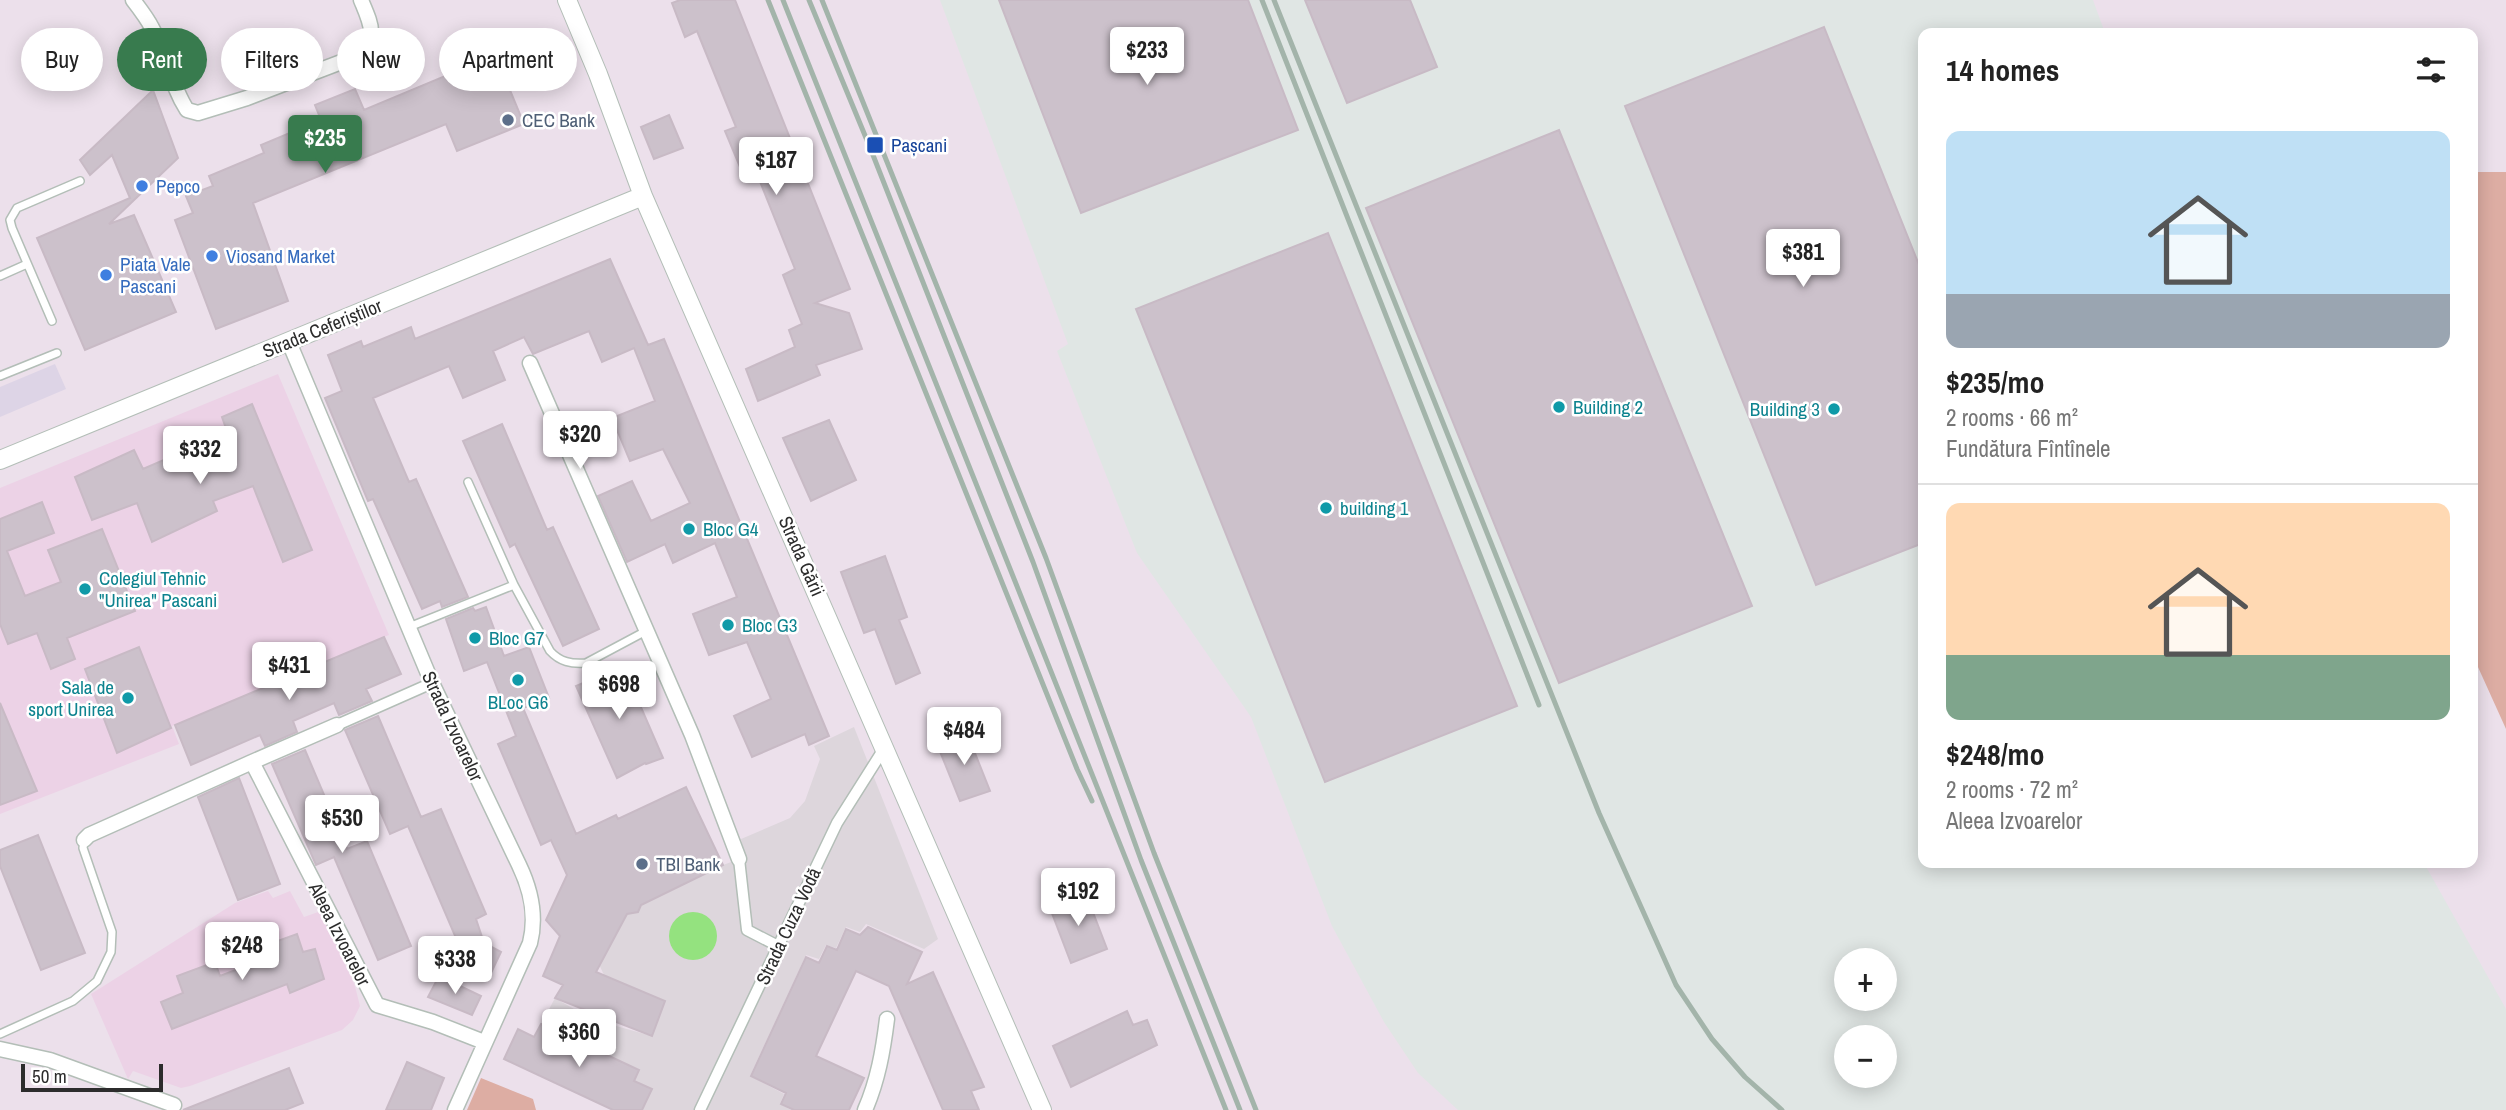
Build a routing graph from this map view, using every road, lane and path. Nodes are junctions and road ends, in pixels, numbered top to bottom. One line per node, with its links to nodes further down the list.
1 (134, 0): 2 (street)
2 (360, 0)
3 (567, 0): 5 (street, Strada Gării)
4 (80, 181): 6 (lane)
5 (643, 196): 9 (street, Strada Ceferiștilor); 20 (street, Strada Gării)
6 (27, 264): 7 (lane); 8 (lane)
7 (0, 276)
8 (52, 321)
9 (289, 342): 13 (street, Strada Ceferiștilor); 16 (street, Strada Izvoarelor)
10 (57, 353): 12 (lane)
11 (530, 363): 17 (street)
12 (0, 376)
13 (0, 460)
14 (468, 482): 15 (lane)
15 (514, 585): 16 (lane); 17 (lane)
16 (409, 627): 18 (street, Strada Izvoarelor)
17 (646, 631): 23 (street)
18 (432, 683): 19 (street); 27 (street, Strada Izvoarelor)
19 (337, 724): 21 (street)
20 (885, 747): 24 (street, Strada Cuza Vodă); 33 (street, Strada Gării)
21 (252, 762): 22 (street); 27 (street, Aleea Izvoarelor)
22 (84, 840): 26 (lane)
23 (739, 859): 24 (street)
24 (778, 946): 31 (street, Strada Cuza Vodă)
25 (887, 1019): 32 (street)
26 (0, 1034)
27 (484, 1042): 30 (street, Strada Izvoarelor)
28 (0, 1049): 29 (street)
29 (174, 1105)
30 (454, 1110)
31 (701, 1110)
32 (865, 1110)
33 (1042, 1110)

